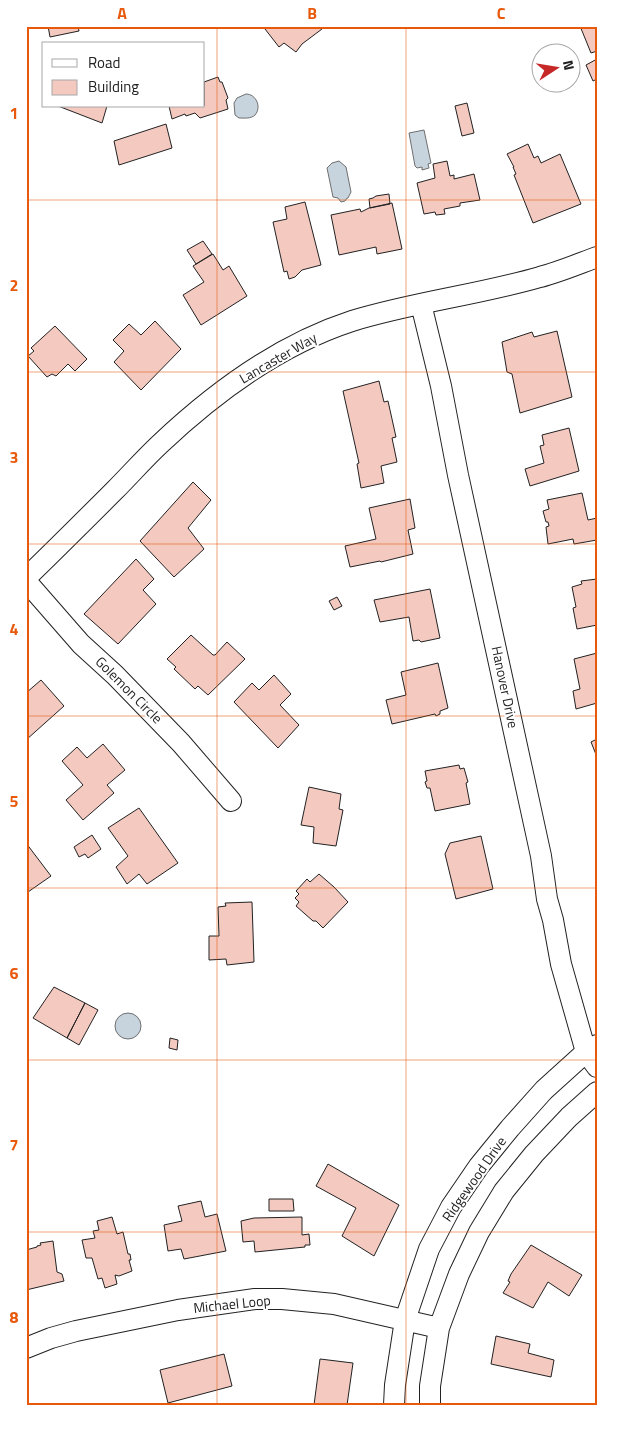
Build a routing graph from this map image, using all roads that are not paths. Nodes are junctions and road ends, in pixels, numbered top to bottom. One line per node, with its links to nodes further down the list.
1 (597, 256): 2 (street, Lancaster Way)
2 (421, 304): 3 (street, Lancaster Way); 5 (street, Hanover Drive)
3 (26, 579): 4 (street, Golemon Circle)
4 (231, 801)
5 (593, 1055): 7 (street, Ridgewood Drive)
6 (597, 1092): 8 (street)
7 (405, 1320): 8 (street, Michael Loop); 9 (street, Michael Loop); 10 (street, Ridgewood Drive)
8 (439, 1328): 11 (street)
9 (26, 1348)
10 (394, 1405)
11 (430, 1405)

